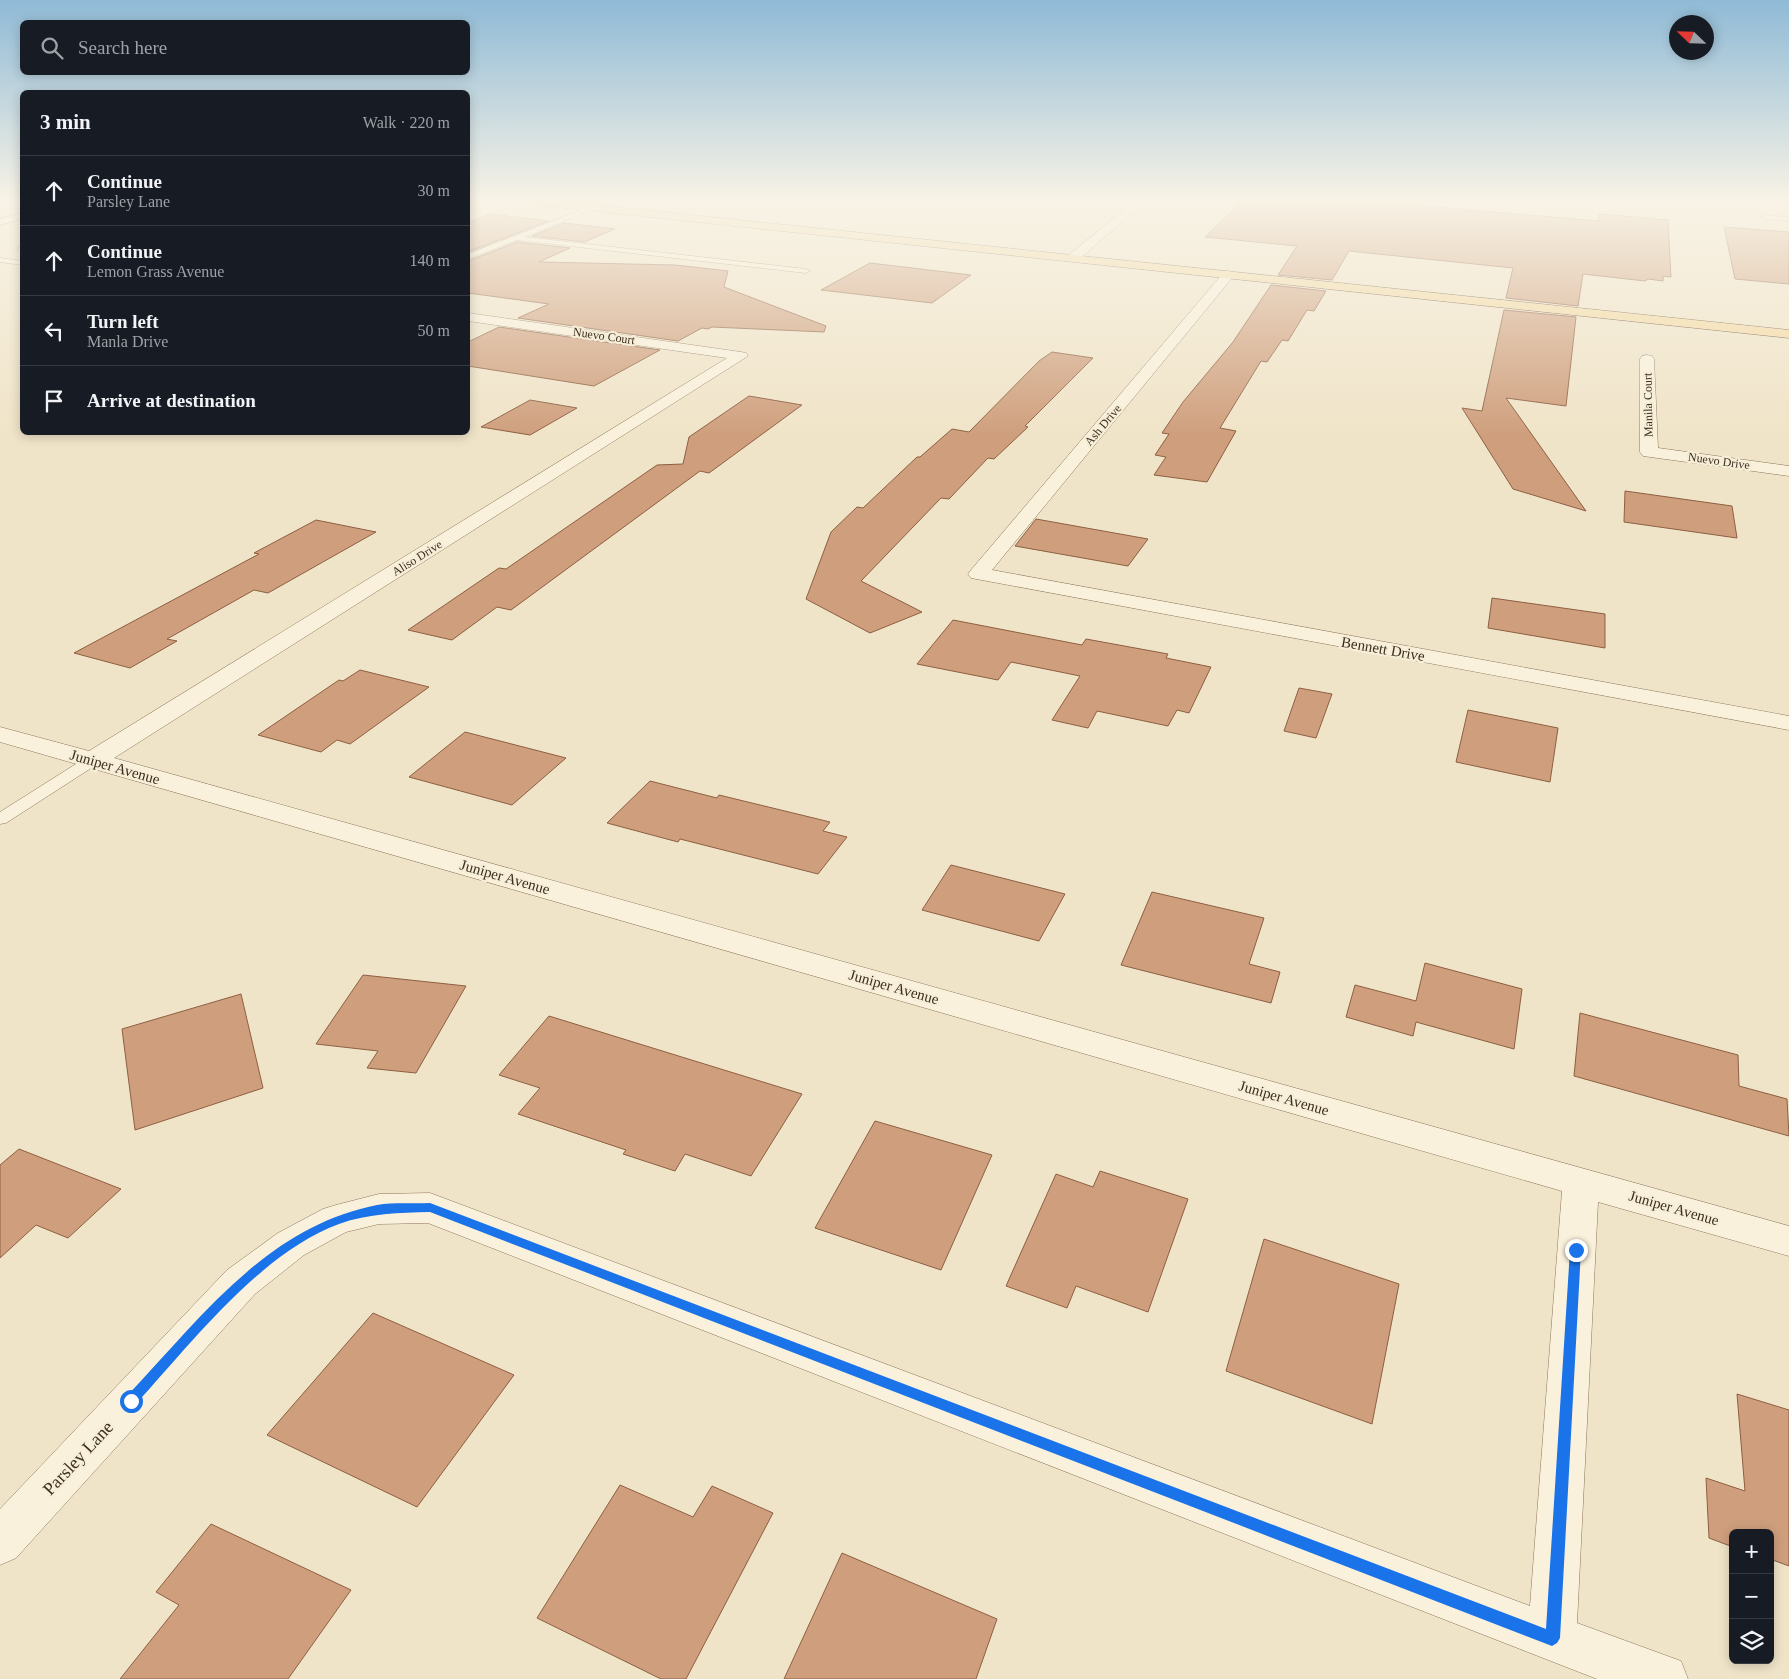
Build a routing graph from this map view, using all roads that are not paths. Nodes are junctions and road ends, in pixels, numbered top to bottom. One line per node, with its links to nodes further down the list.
1 (1225, 278): 9 (street, Ash Drive)
2 (1260, 278): 4 (main road)
3 (470, 317): 5 (street, Nuevo Court)
4 (1789, 334)
5 (741, 356): 12 (street, Aliso Drive)
6 (1647, 359): 7 (street, Manila Court)
7 (1649, 452): 8 (street, Nuevo Drive)
8 (1789, 471)
9 (978, 574): 10 (street, Bennett Drive)
10 (1789, 723)
11 (0, 734): 12 (street, Juniper Avenue)
12 (93, 760): 13 (lane); 14 (street, Juniper Avenue)
13 (0, 819)
14 (1581, 1182): 15 (street, Juniper Avenue); 17 (street)
15 (1789, 1241)
16 (0, 1542): 17 (street, Parsley Lane)
17 (1552, 1638): 18 (street, Parsley Lane)
18 (1663, 1679)

